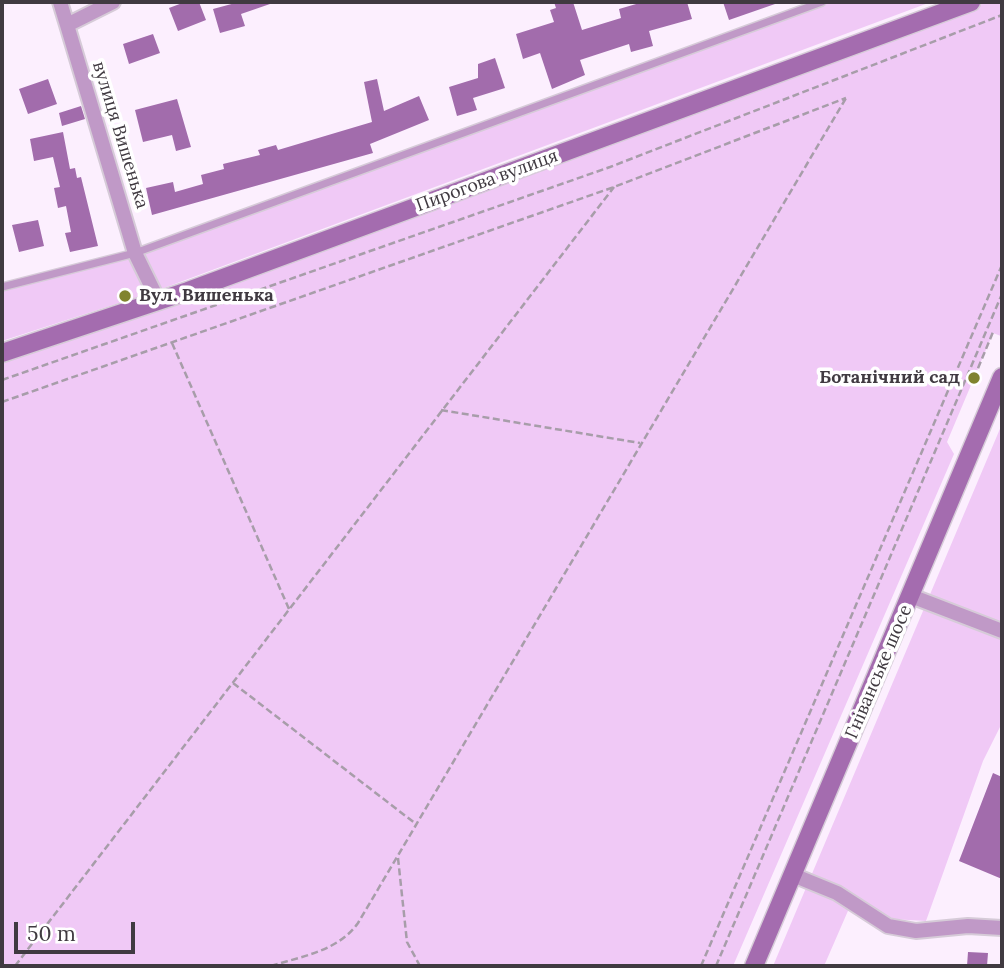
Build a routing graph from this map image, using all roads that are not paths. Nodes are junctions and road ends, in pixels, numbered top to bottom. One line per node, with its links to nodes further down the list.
1 (60, 2): 5 (street, вулиця Вишенька)
2 (113, 2): 5 (street)
3 (822, 2): 6 (lane)
4 (971, 2): 8 (main road, Пирогова вулиця)
5 (66, 26): 6 (street, вулиця Вишенька)
6 (135, 253): 7 (lane); 8 (street, вулиця Вишенька)
7 (2, 287)
8 (159, 302): 9 (main road, Пирогова вулиця)
9 (2, 353)
10 (1002, 377): 11 (main road, Гніванське шосе)
11 (911, 596): 12 (street); 13 (main road, Гніванське шосе)
12 (1002, 631)
13 (793, 875): 14 (street); 15 (main road, Гніванське шосе)
14 (1002, 928)
15 (754, 966)

